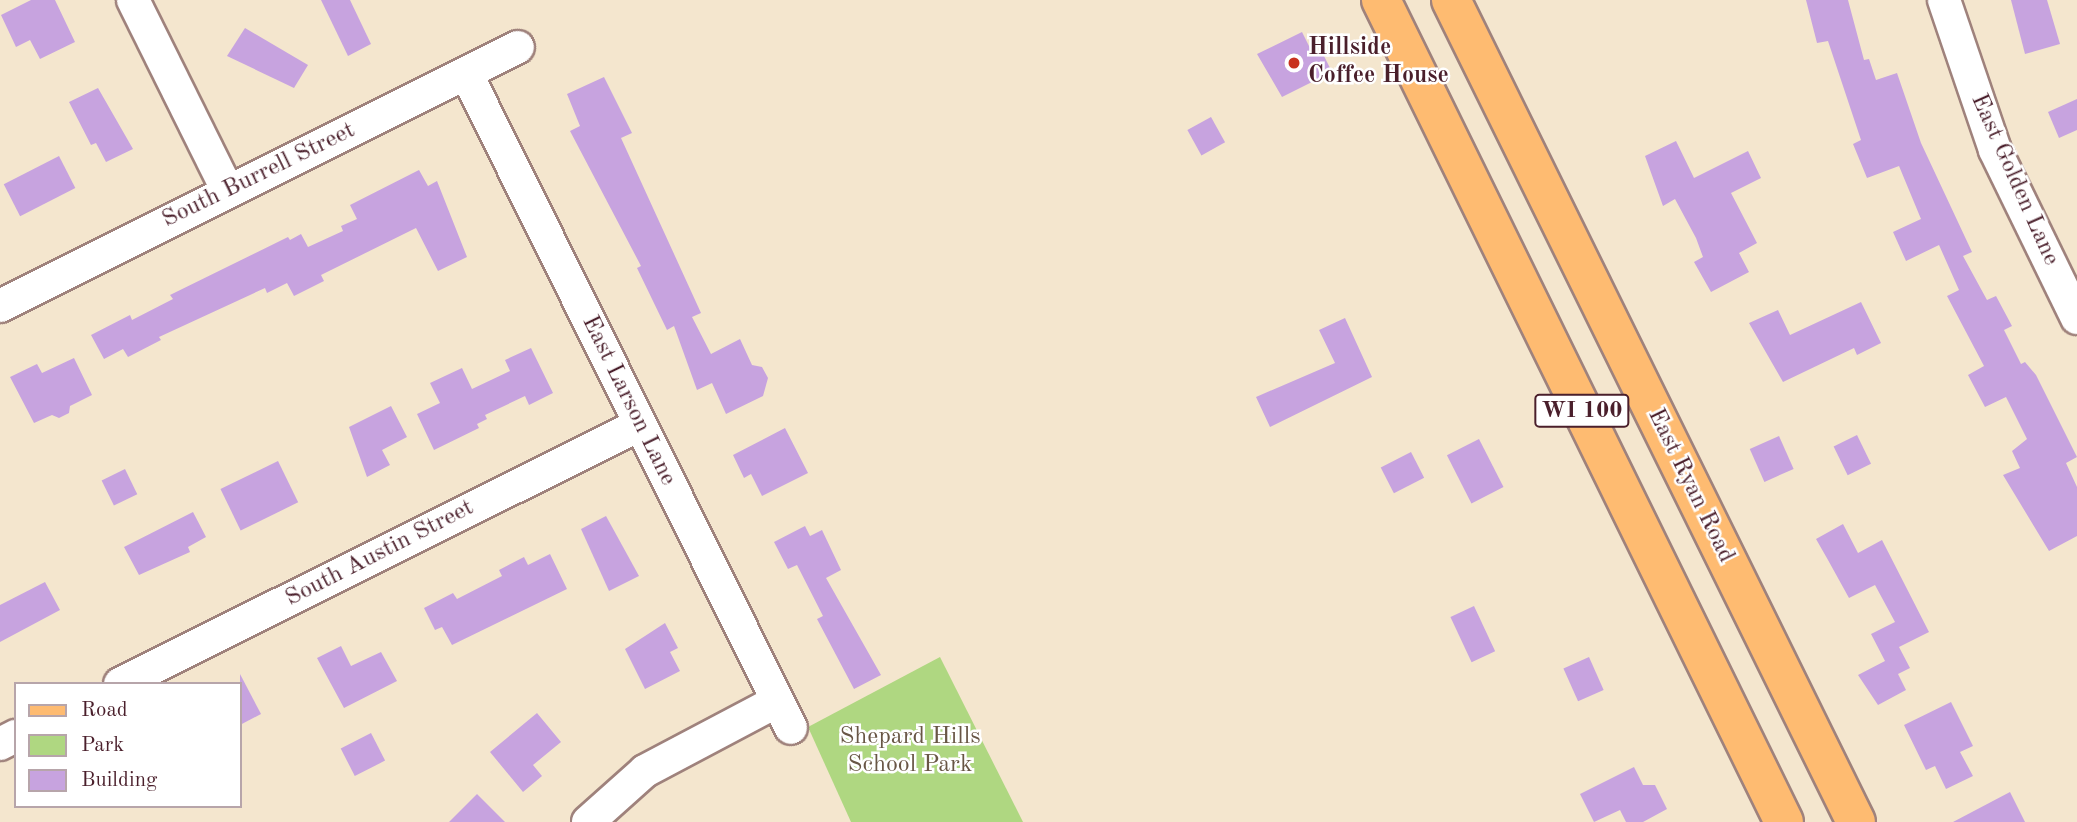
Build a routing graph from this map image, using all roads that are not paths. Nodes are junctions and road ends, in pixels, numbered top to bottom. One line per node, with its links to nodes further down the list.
1 (133, 0): 7 (street)
2 (1381, 0): 13 (main road, WI 100)
3 (1451, 0): 14 (main road, East Ryan Road / WI 100)
4 (1944, 0): 9 (street, East Golden Lane)
5 (518, 47): 6 (street, South Burrell Street)
6 (466, 74): 7 (street, South Burrell Street); 10 (street, East Larson Lane)
7 (228, 191): 8 (street, South Burrell Street)
8 (0, 306)
9 (2077, 318)
10 (639, 425): 11 (street, South Austin Street); 12 (street, East Larson Lane)
11 (124, 682)
12 (588, 822)
13 (1784, 822)
14 (1856, 822)

